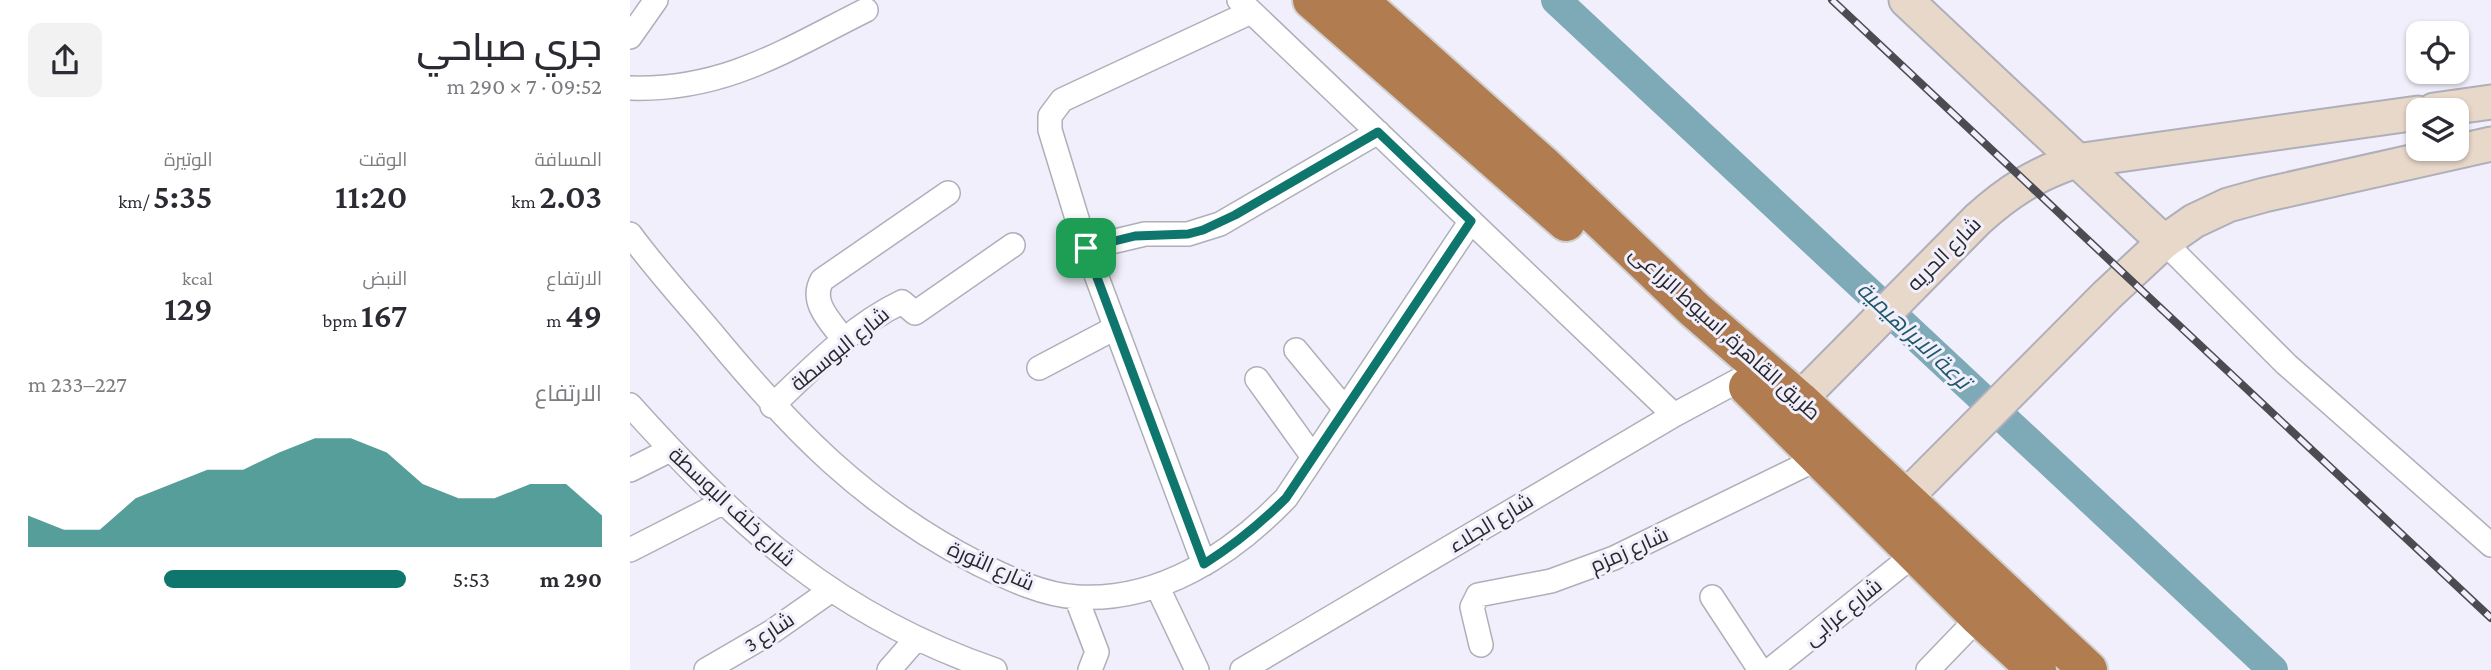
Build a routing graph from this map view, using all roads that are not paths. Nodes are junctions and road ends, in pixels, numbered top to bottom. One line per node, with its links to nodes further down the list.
1 (656, 0): 7 (street)
2 (1312, 0): 26 (highway, طريق القاهرة, اسيوط الزراعى)
3 (1358, 0): 27 (highway, طريق القاهرة, اسيوط الزراعى)
4 (1906, 0): 14 (main road)
5 (1245, 6): 12 (street); 20 (street)
6 (866, 10): 8 (street)
7 (630, 37)
8 (630, 88)
9 (2491, 102): 10 (main road)
10 (2469, 105)
11 (2406, 115): 14 (main road, شارع الحريه)
12 (1378, 132): 16 (street); 20 (street)
13 (2491, 144): 18 (main road)
14 (2076, 161): 18 (main road); 27 (main road, شارع الحريه)
15 (948, 193): 22 (street)
16 (1471, 221): 30 (street, شارع الثورة); 31 (street)
17 (630, 234): 29 (street, شارع الثورة)
18 (2164, 242): 36 (main road); 38 (street)
19 (1013, 246): 22 (street, شارع البوسطة)
20 (1086, 248): 21 (street)
21 (1115, 328): 24 (street); 41 (street)
22 (845, 341): 29 (street, شارع البوسطة)
23 (1296, 350): 30 (street)
24 (1039, 368)
25 (1257, 379): 33 (street)
26 (1741, 379): 31 (street, شارع الجلاء); 34 (highway, طريق القاهرة, اسيوط الزراعى)
27 (1799, 400): 36 (highway, طريق القاهرة, اسيوط الزراعى)
28 (630, 405): 32 (street, شارع خلف البوسطة)
29 (772, 406): 44 (street, شارع الثورة)
30 (1345, 409): 33 (street, شارع الثورة)
31 (1674, 415): 54 (street, شارع الجلاء)
32 (670, 450): 35 (street); 37 (street, شارع خلف البوسطة)
33 (1313, 457): 41 (street, شارع الثورة)
34 (1819, 458): 40 (highway, طريق القاهرة, اسيوط الزراعى); 48 (street, شارع زمزم)
35 (630, 470)
36 (1905, 499): 59 (highway, طريق القاهرة, اسيوط الزراعى)
37 (722, 503): 39 (street); 43 (street, شارع خلف البوسطة)
38 (2491, 545)
39 (630, 550)
40 (1916, 553): 46 (highway, طريق القاهرة, اسيوط الزراعى); 56 (street, شارع عرابى)
41 (1204, 564): 42 (street, شارع الثورة)
42 (1157, 586): 44 (street, شارع الثورة); 53 (street)
43 (830, 591): 47 (street, شارع خلف البوسطة); 49 (street, شارع 3)
44 (1076, 597): 52 (street)
45 (1712, 597): 55 (street)
46 (1979, 617): 57 (street); 58 (highway, طريق القاهرة, اسيوط الزراعى)
47 (916, 639): 50 (street); 51 (street, شارع خلف البوسطة)
48 (1481, 645)
49 (706, 670)
50 (889, 670)
51 (995, 670)
52 (1090, 670)
53 (1197, 670)
54 (1242, 670)
55 (1760, 670)
56 (1770, 670)
57 (1928, 670)
58 (2037, 670)
59 (2088, 670)

